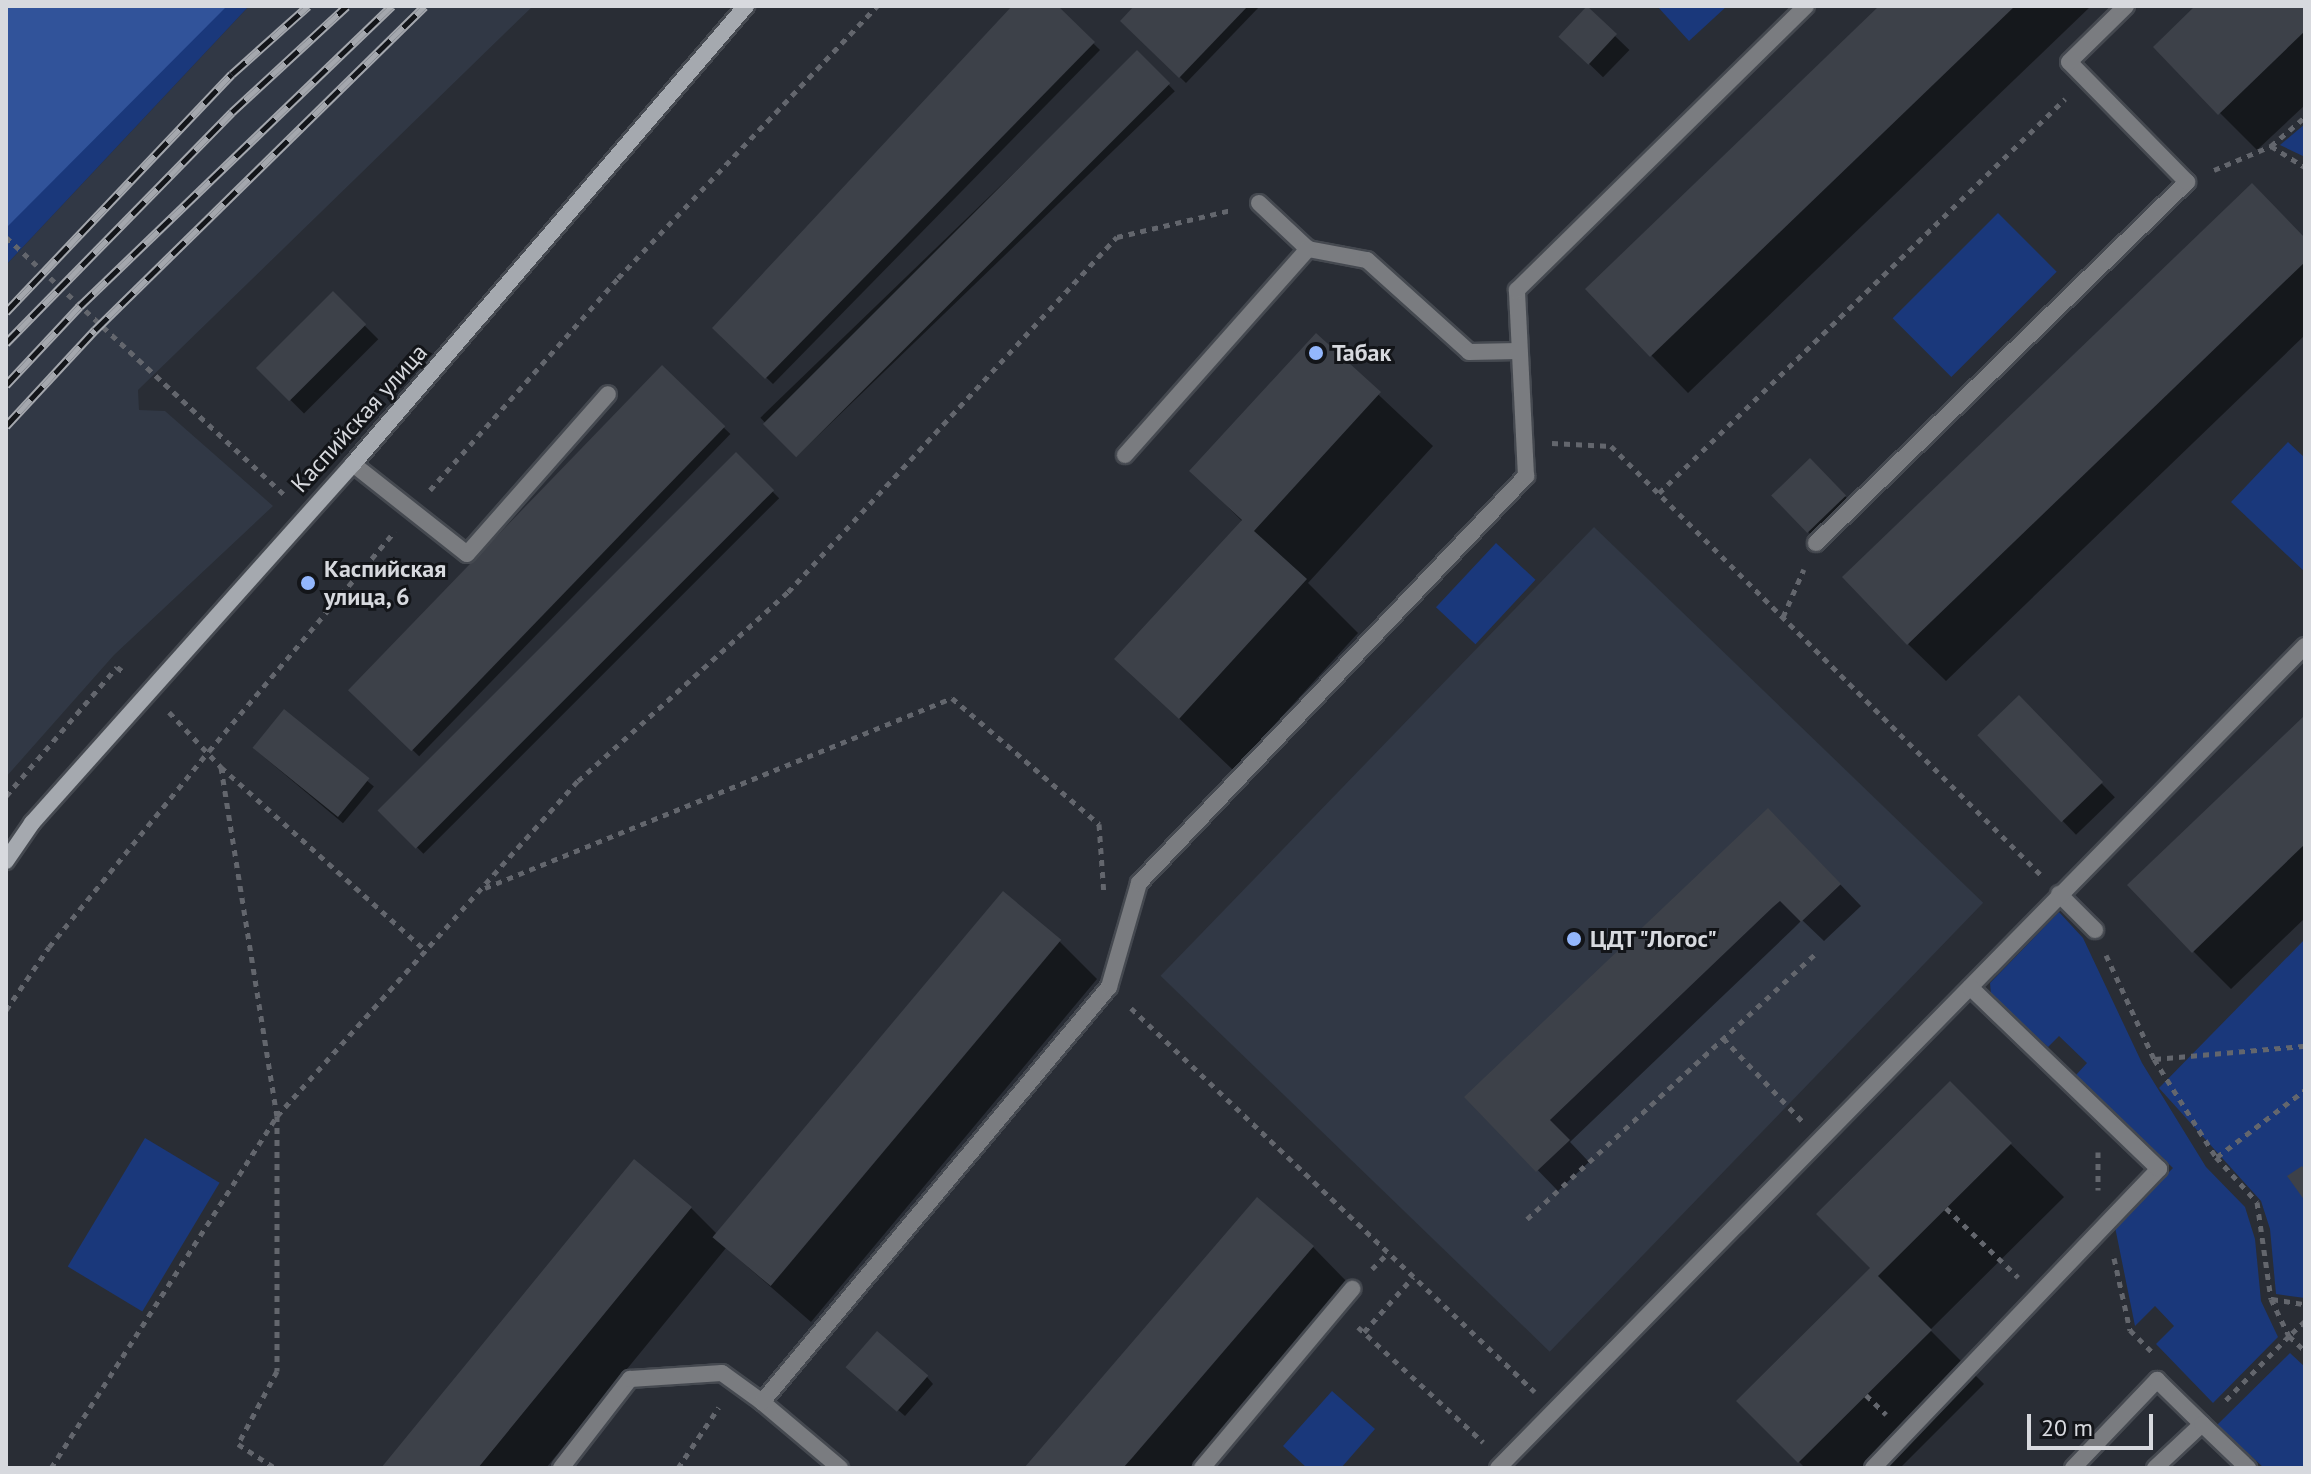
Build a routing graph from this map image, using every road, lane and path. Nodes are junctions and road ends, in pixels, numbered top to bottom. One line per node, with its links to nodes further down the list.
1 (746, 6): 16 (main road, Каспийская улица)
2 (1806, 6): 12 (lane)
3 (2126, 6): 4 (lane)
4 (2085, 79): 8 (lane); 17 (path)
5 (2305, 117): 6 (path)
6 (2271, 146): 7 (path); 8 (path)
7 (2305, 167)
8 (2187, 182): 19 (lane)
9 (1259, 203): 11 (lane); 24 (path)
10 (6, 237): 18 (path)
11 (1308, 249): 12 (lane); 15 (lane)
12 (1518, 351): 14 (lane)
13 (608, 394): 16 (lane)
14 (1523, 441): 17 (path); 30 (lane)
15 (1125, 455)
16 (353, 464): 18 (main road, Каспийская улица)
17 (1659, 493): 21 (path)
18 (305, 514): 23 (main road, Каспийская улица)
19 (1816, 543)
20 (1802, 572): 21 (path)
21 (1783, 617): 25 (path)
22 (2305, 646): 25 (lane)
23 (6, 861)
24 (480, 890): 26 (path); 28 (path)
25 (2059, 894): 27 (lane); 31 (lane)
26 (1104, 912)
27 (2095, 930): 34 (path)
28 (426, 951): 37 (path); 37 (path)
29 (1816, 953): 32 (path)
30 (1109, 987): 45 (path); 59 (lane)
31 (1970, 987): 43 (lane); 61 (lane)
32 (1723, 1038): 36 (path); 42 (path)
33 (2305, 1046): 34 (path)
34 (2154, 1059): 39 (path)
35 (2305, 1090): 39 (path)
36 (1788, 1107)
37 (277, 1116): 65 (path); 66 (path)
38 (2086, 1139): 40 (path)
39 (2216, 1157): 50 (path)
40 (2089, 1199)
41 (1946, 1208): 46 (path)
42 (1527, 1219)
43 (2107, 1224): 49 (lane); 57 (path)
44 (2028, 1265): 46 (path)
45 (1413, 1277): 54 (path); 61 (path)
46 (2017, 1277): 47 (path); 49 (path)
47 (2006, 1288)
48 (1352, 1289): 52 (lane)
49 (2037, 1296): 71 (lane)
50 (2271, 1299): 51 (path); 55 (path)
51 (2305, 1304)
52 (1337, 1308): 54 (path); 70 (lane)
53 (2305, 1321): 55 (path)
54 (1364, 1332): 64 (path)
55 (2289, 1336): 56 (path); 63 (path)
56 (2305, 1351)
57 (2161, 1361)
58 (735, 1383): 59 (lane); 67 (lane); 68 (path)
59 (762, 1402): 69 (lane)
60 (1899, 1405): 62 (path)
61 (1552, 1408): 64 (lane)
62 (1888, 1416)
63 (2202, 1424): 72 (lane); 73 (lane); 74 (lane)
64 (1501, 1465)
65 (51, 1468)
66 (275, 1468)
67 (561, 1468)
68 (678, 1468)
69 (840, 1468)
70 (1202, 1468)
71 (1873, 1468)
72 (2073, 1468)
73 (2155, 1468)
74 (2248, 1468)

